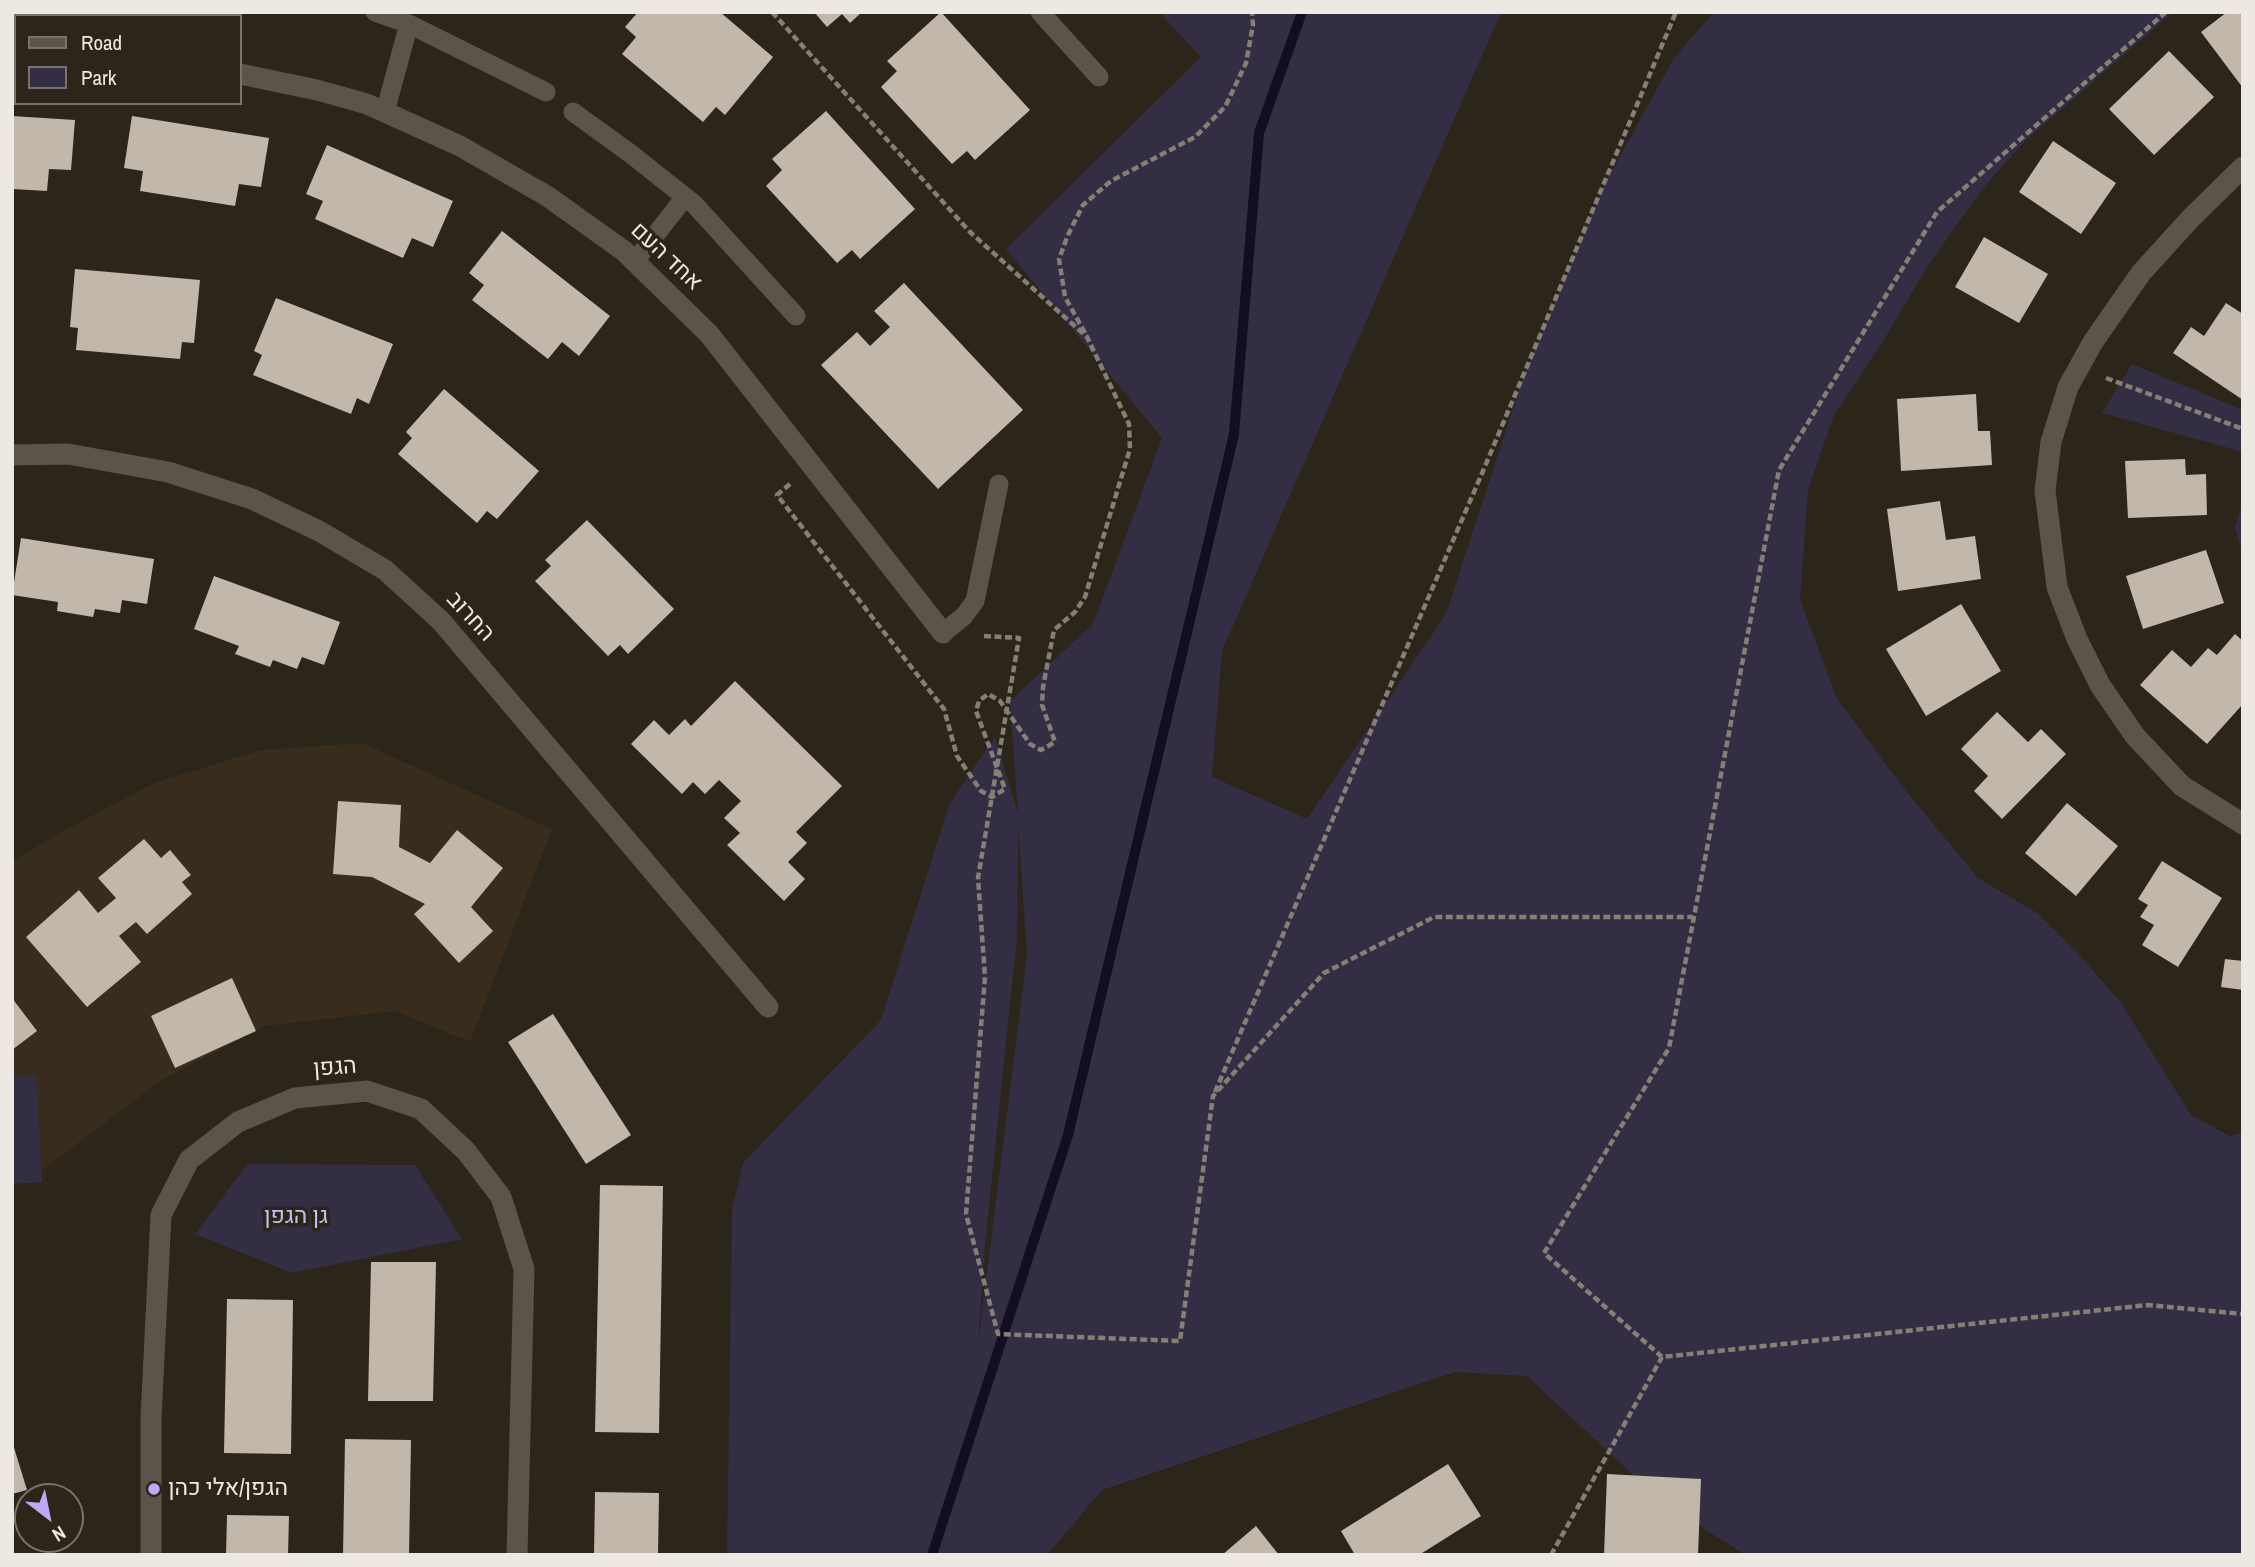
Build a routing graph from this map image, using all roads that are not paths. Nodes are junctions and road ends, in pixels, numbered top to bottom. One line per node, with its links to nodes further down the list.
1 (375, 12): 3 (lane)
2 (1040, 12): 5 (lane)
3 (409, 24): 6 (lane); 7 (lane)
4 (242, 74): 7 (street, אחד העם)
5 (1099, 76)
6 (546, 92)
7 (385, 112): 11 (street, אחד העם)
8 (573, 112): 10 (lane)
9 (2243, 167): 16 (street)
10 (685, 197): 11 (lane); 12 (lane)
11 (635, 261): 15 (street, אחד העם)
12 (796, 316)
13 (12, 455): 17 (street, החרוב)
14 (999, 484): 15 (lane)
15 (943, 633)
16 (2243, 824)
17 (768, 1007)
18 (151, 1555): 19 (street, הגפן)
19 (517, 1555)

